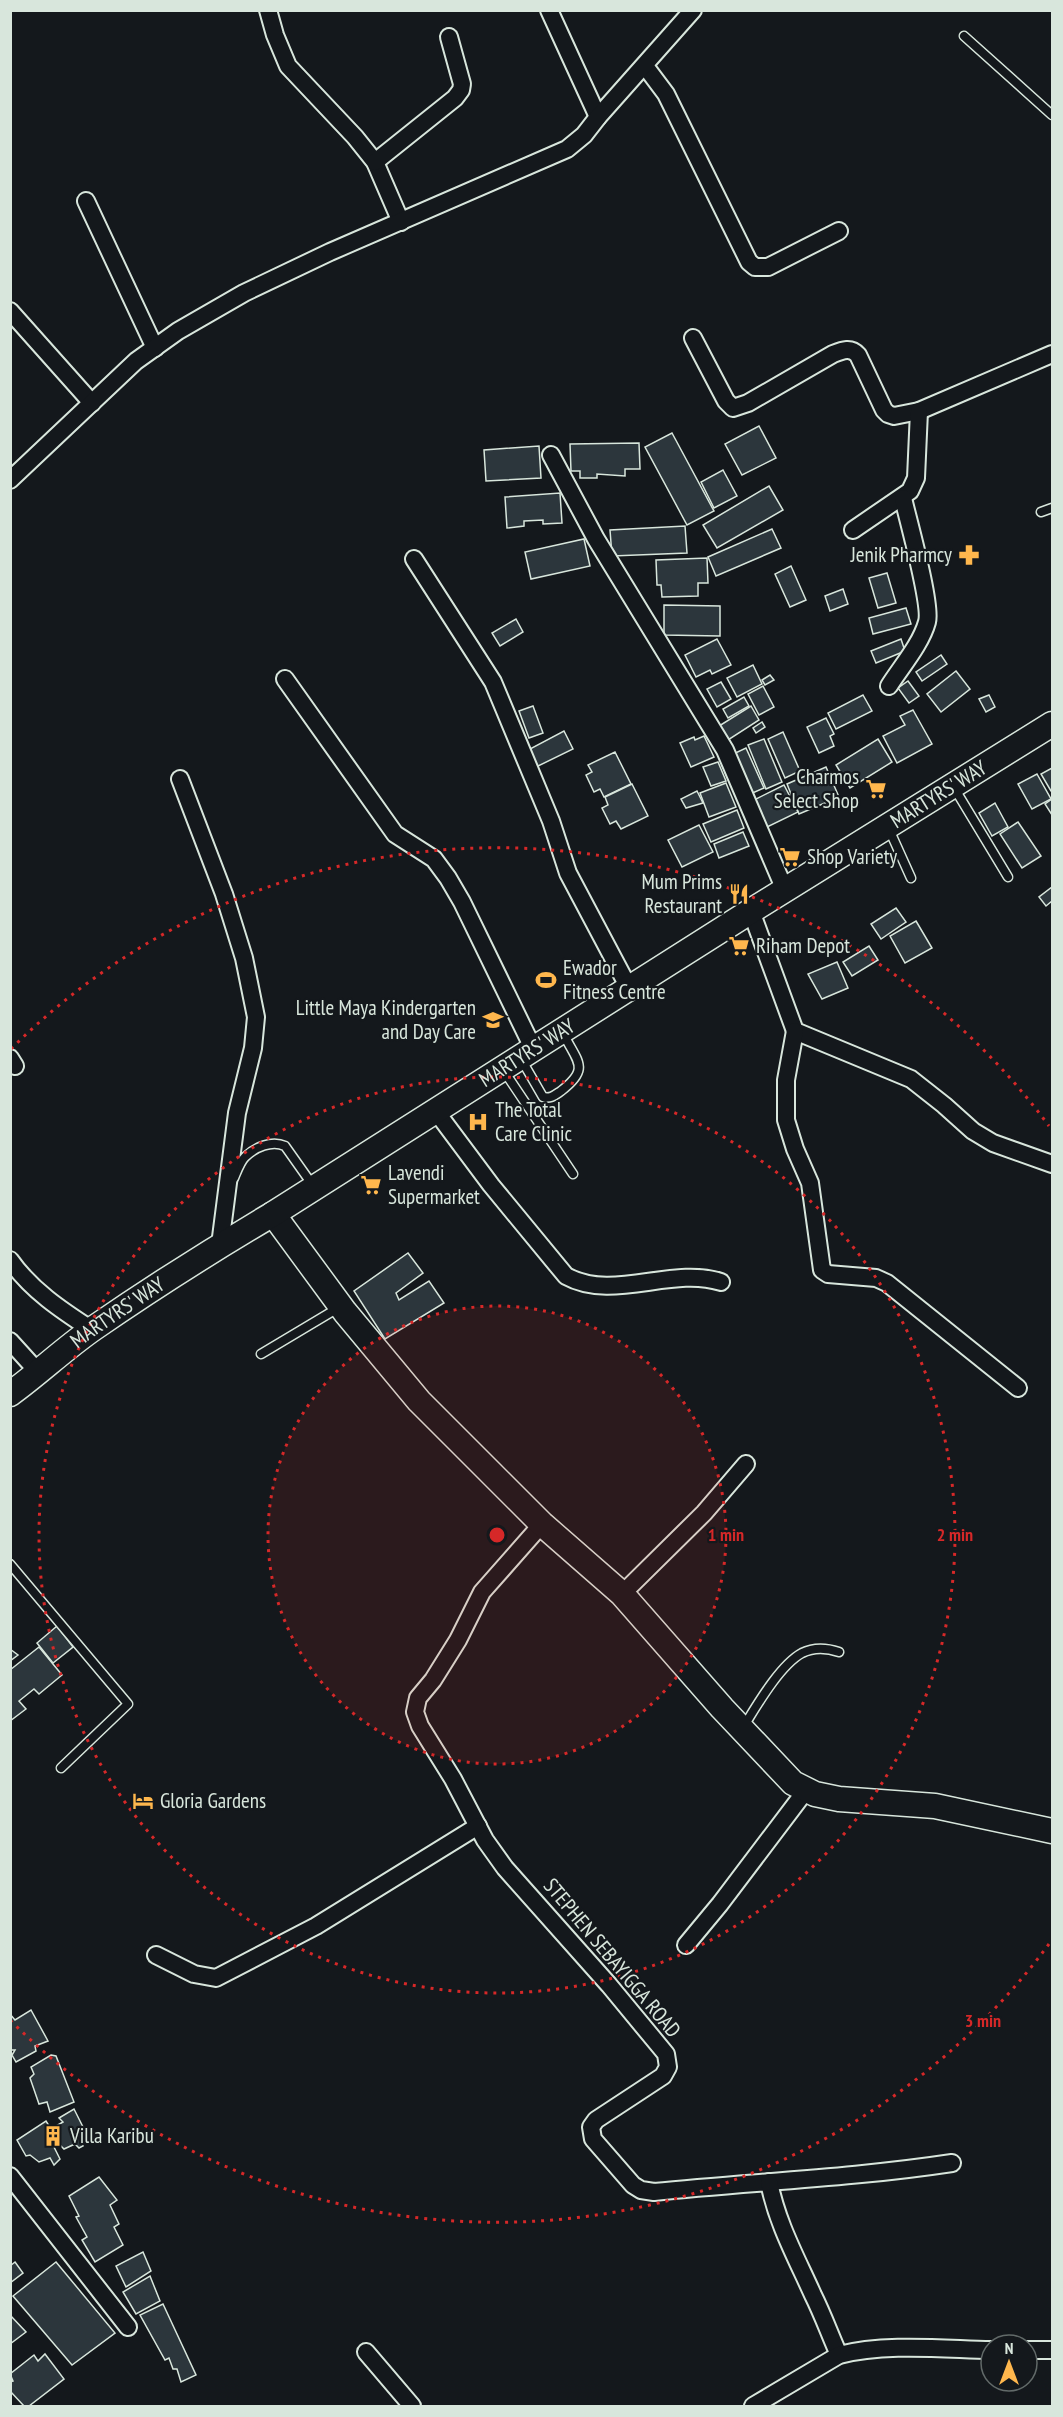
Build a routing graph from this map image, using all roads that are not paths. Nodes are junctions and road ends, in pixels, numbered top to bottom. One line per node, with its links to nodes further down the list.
1 (268, 10): 9 (street)
2 (549, 10): 8 (street)
3 (693, 10): 6 (street)
4 (964, 36): 7 (lane)
5 (449, 37): 9 (street)
6 (645, 66): 8 (street); 12 (street)
7 (1053, 115)
8 (598, 117): 11 (street)
9 (375, 162): 11 (street)
10 (86, 201): 15 (street)
11 (401, 222): 15 (street)
12 (838, 231)
13 (10, 311): 17 (street)
14 (693, 338): 18 (street)
15 (155, 348): 17 (street)
16 (1053, 354): 18 (street)
17 (92, 403): 20 (street)
18 (919, 411): 21 (street)
19 (551, 455): 34 (street)
20 (12, 474)
21 (903, 498): 24 (street); 27 (street)
22 (1053, 508): 23 (lane)
23 (1041, 512)
24 (853, 530)
25 (414, 559): 36 (street)
26 (285, 679): 39 (street)
27 (889, 686)
28 (1053, 724): 30 (main road, MARTYRS' WAY)
29 (180, 779): 44 (street)
30 (953, 786): 31 (main road, MARTYRS' WAY); 32 (lane)
31 (887, 826): 33 (lane); 34 (main road, MARTYRS' WAY)
32 (1008, 877)
33 (911, 878)
34 (785, 890): 35 (main road, MARTYRS' WAY)
35 (751, 911): 36 (main road, MARTYRS' WAY); 38 (street)
36 (628, 988): 37 (main road, MARTYRS' WAY)
37 (561, 1030): 39 (main road, MARTYRS' WAY); 39 (lane)
38 (795, 1031): 41 (street); 54 (street)
39 (518, 1057): 40 (main road, MARTYRS' WAY); 42 (lane)
40 (435, 1110): 43 (main road, MARTYRS' WAY); 48 (street)
41 (1053, 1164)
42 (573, 1174)
43 (315, 1187): 44 (lane); 45 (main road, MARTYRS' WAY)
44 (229, 1189): 46 (street)
45 (273, 1214): 46 (main road, MARTYRS' WAY); 49 (main road)
46 (220, 1245): 50 (main road, MARTYRS' WAY)
47 (10, 1260): 50 (street)
48 (721, 1282)
49 (340, 1306): 52 (lane); 57 (main road)
50 (92, 1330): 53 (main road, MARTYRS' WAY)
51 (10, 1341): 53 (street)
52 (261, 1354)
53 (39, 1373): 55 (main road, MARTYRS' WAY)
54 (1018, 1388)
55 (10, 1394)
56 (746, 1464): 59 (street)
57 (542, 1524): 59 (main road); 64 (street, STEPHEN SEBAYIGGA ROAD)
58 (10, 1564): 62 (lane)
59 (622, 1594): 61 (main road)
60 (839, 1652): 61 (lane)
61 (742, 1729): 63 (main road)
62 (61, 1768)
63 (807, 1789): 65 (main road); 66 (street)
64 (478, 1826): 67 (street); 70 (street, STEPHEN SEBAYIGGA ROAD)
65 (1053, 1831)
66 (686, 1945)
67 (156, 1955)
68 (952, 2163): 70 (street)
69 (10, 2176): 71 (street)
70 (769, 2182): 74 (street)
71 (128, 2327)
72 (979, 2350): 74 (street)
73 (366, 2352): 75 (street)
74 (839, 2355): 76 (street)
75 (412, 2406)
76 (753, 2406)

